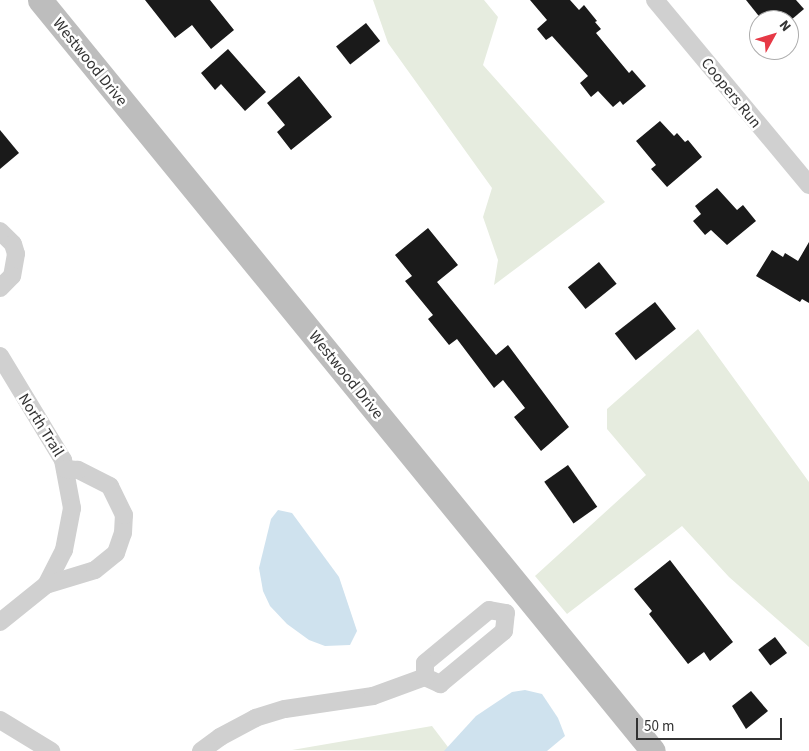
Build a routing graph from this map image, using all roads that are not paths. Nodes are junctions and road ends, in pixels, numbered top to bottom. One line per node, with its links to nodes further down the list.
1 (40, 0): 9 (street, Westwood Drive)
2 (655, 0): 3 (street, Coopers Run)
3 (809, 185)
4 (0, 231): 5 (street)
5 (0, 288)
6 (0, 356): 7 (street, North Trail)
7 (66, 469): 8 (street, North Trail); 8 (street, North Trail)
8 (46, 585): 11 (street, North Trail)
9 (526, 596): 10 (street); 16 (street, Westwood Drive)
10 (506, 614): 12 (street); 12 (street)
11 (0, 622)
12 (425, 677): 15 (street)
13 (0, 720): 14 (street)
14 (51, 751)
15 (201, 751)
16 (653, 751)

